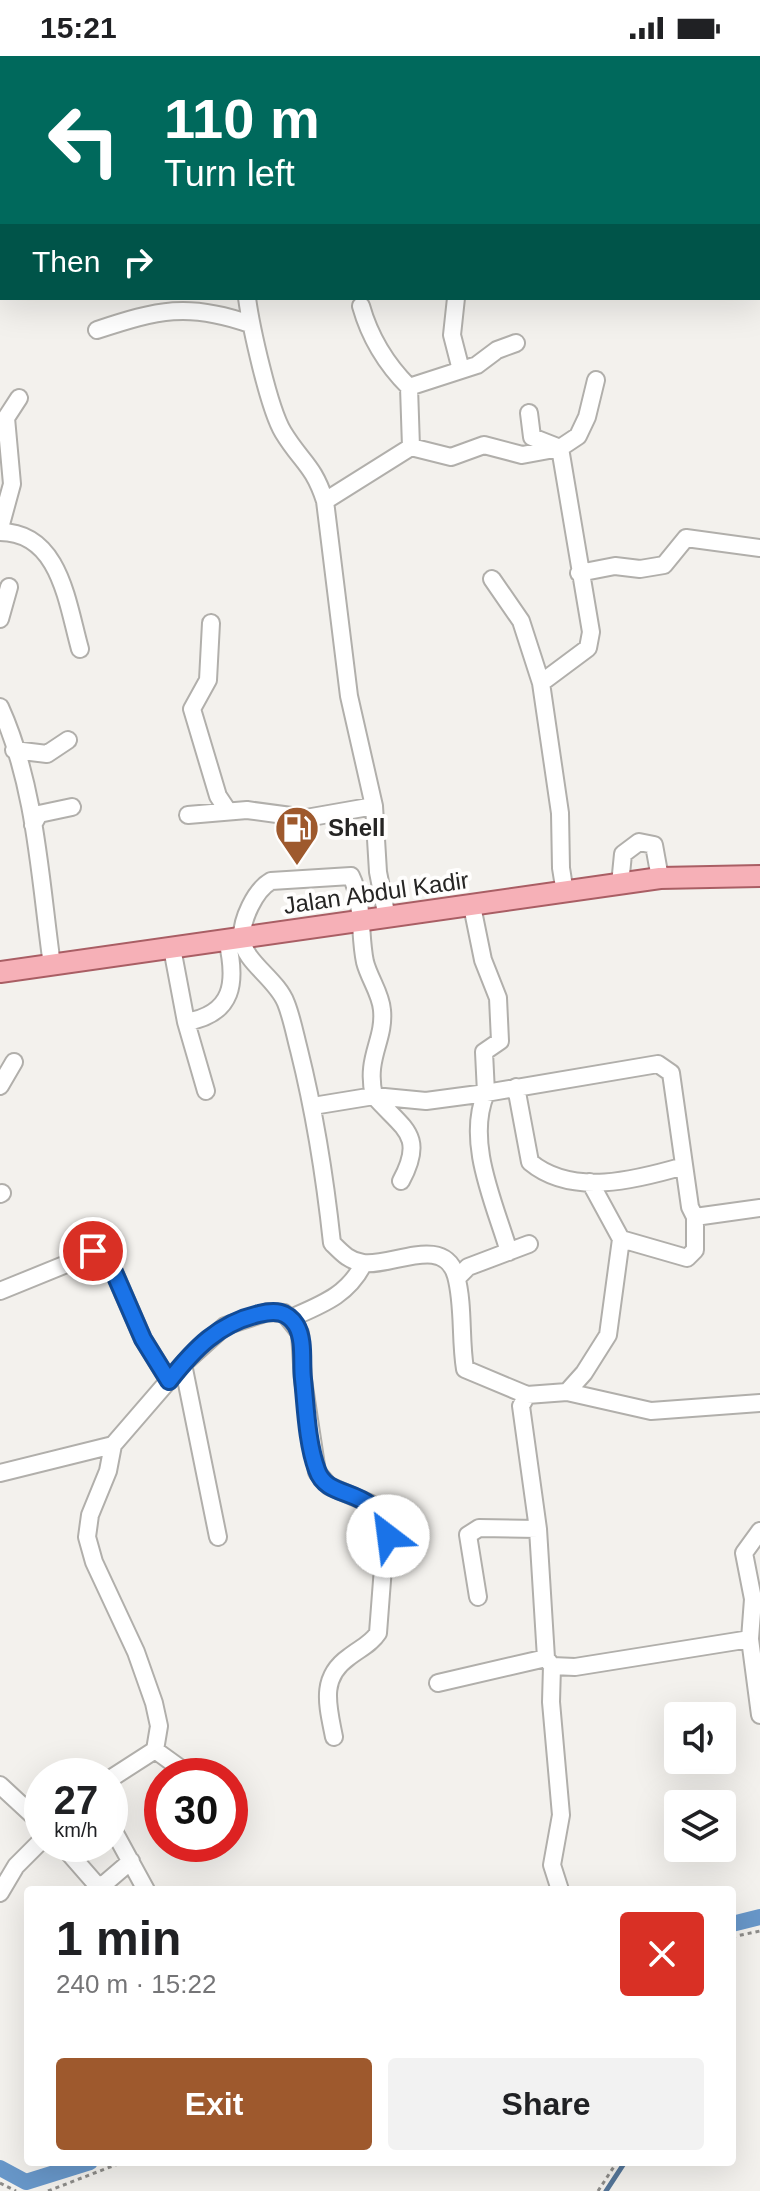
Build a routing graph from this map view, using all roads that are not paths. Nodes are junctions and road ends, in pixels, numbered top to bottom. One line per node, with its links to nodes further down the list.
1 (247, 300): 5 (street)
2 (456, 300): 8 (street)
3 (148, 305): 5 (street); 6 (street)
4 (361, 306): 10 (street)
5 (250, 324): 15 (street)
6 (97, 330)
7 (516, 343): 8 (street)
8 (461, 370): 10 (street)
9 (596, 380): 14 (street)
10 (409, 387): 13 (street)
11 (19, 398): 16 (street)
12 (529, 413): 14 (street)
13 (411, 447): 14 (street); 15 (street)
14 (560, 448): 18 (street)
15 (325, 501): 28 (street)
16 (0, 530): 23 (street)
17 (760, 548): 18 (street)
18 (579, 573): 24 (street)
19 (492, 579): 24 (street)
20 (9, 587): 21 (street)
21 (0, 619)
22 (211, 623): 30 (street)
23 (80, 649)
24 (541, 683): 38 (street)
25 (0, 707): 27 (street)
26 (68, 740): 27 (street)
27 (14, 750): 32 (street)
28 (374, 806): 30 (street); 33 (street)
29 (72, 807): 32 (street)
30 (228, 811): 31 (street)
31 (188, 815)
32 (33, 825): 44 (street)
33 (378, 872): 34 (street); 40 (street)
34 (351, 876): 41 (street); 42 (street)
35 (760, 876): 36 (main road, Jalan Abdul Kadir)
36 (660, 878): 37 (main road, Jalan Abdul Kadir); 37 (street)
37 (620, 884): 38 (main road, Jalan Abdul Kadir)
38 (565, 893): 39 (main road, Jalan Abdul Kadir)
39 (472, 906): 40 (main road, Jalan Abdul Kadir); 51 (street)
40 (387, 918): 41 (main road, Jalan Abdul Kadir)
41 (362, 921): 42 (main road, Jalan Abdul Kadir); 52 (street)
42 (235, 939): 43 (main road, Jalan Abdul Kadir); 46 (street); 53 (street)
43 (172, 948): 44 (main road, Jalan Abdul Kadir); 46 (street)
44 (52, 965): 45 (main road, Jalan Abdul Kadir)
45 (0, 972)
46 (186, 1022): 50 (street)
47 (14, 1062): 48 (street)
48 (0, 1086)
49 (516, 1087): 51 (street); 54 (street); 56 (street)
50 (206, 1091)
51 (486, 1093): 52 (street); 61 (street)
52 (374, 1096): 53 (street); 55 (street)
53 (313, 1106): 62 (street)
54 (684, 1166): 56 (street); 58 (street)
55 (401, 1181)
56 (590, 1182): 59 (street)
57 (760, 1208): 58 (street)
58 (695, 1217): 59 (street)
59 (621, 1239): 68 (street)
60 (529, 1244): 61 (street)
61 (509, 1252): 63 (street)
62 (364, 1263): 63 (street); 65 (street)
63 (457, 1278): 69 (street)
64 (0, 1291): 67 (street)
65 (291, 1318): 66 (street); 81 (street)
66 (183, 1364): 67 (street); 75 (street)
67 (169, 1381): 71 (street)
68 (567, 1392): 69 (street); 70 (street)
69 (527, 1395): 73 (street)
70 (760, 1403)
71 (113, 1445): 72 (street); 82 (street)
72 (0, 1473)
73 (538, 1529): 76 (street); 78 (street)
74 (760, 1531): 77 (street)
75 (218, 1537)
76 (478, 1597)
77 (750, 1639): 78 (street); 80 (street)
78 (549, 1662): 79 (street); 92 (street)
79 (438, 1683)
80 (760, 1715)
81 (334, 1737)
82 (155, 1750): 83 (street); 84 (street)
83 (166, 1758)
84 (128, 1767)
85 (0, 1785): 86 (street)
86 (24, 1807)
87 (128, 1856): 89 (street)
88 (24, 1858): 93 (street)
89 (131, 1861): 90 (street); 91 (street)
90 (77, 1862)
91 (144, 1886)
92 (559, 1886)
93 (0, 1893)

